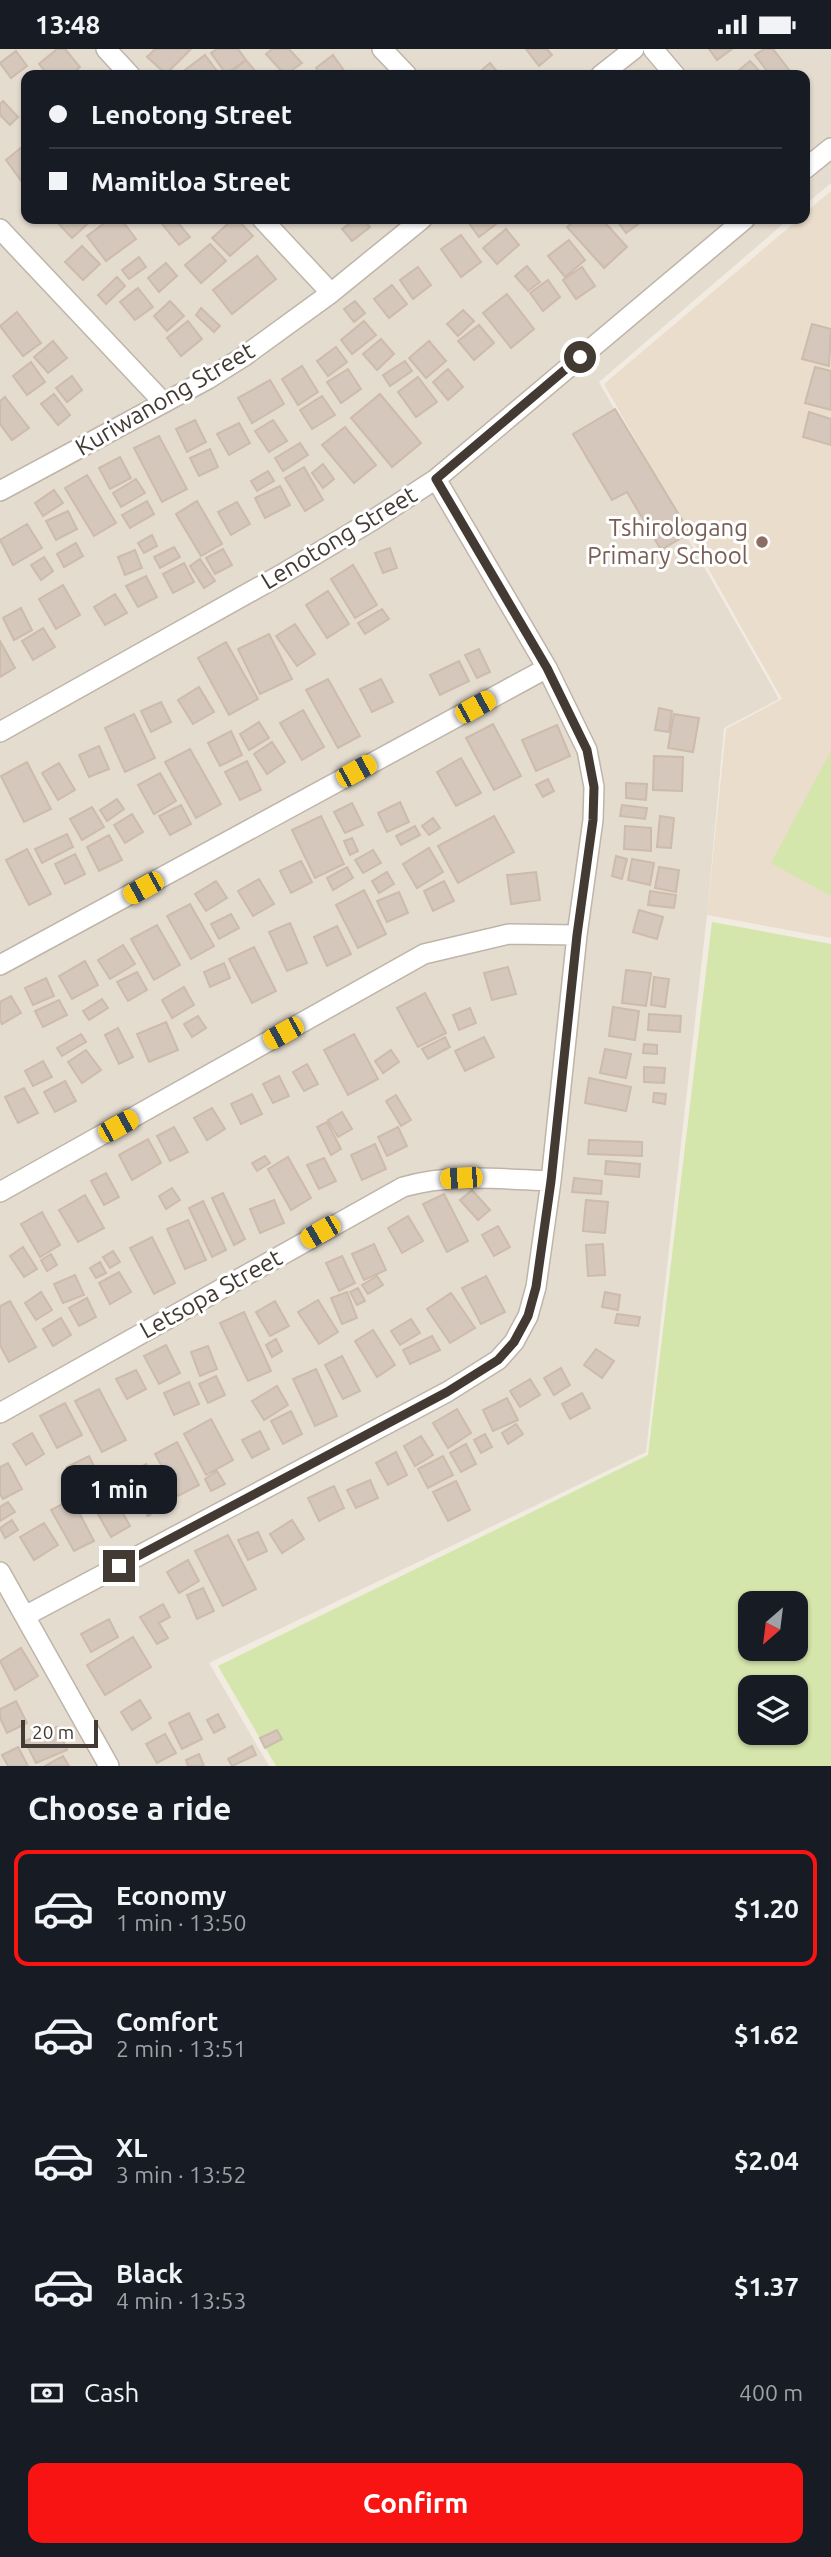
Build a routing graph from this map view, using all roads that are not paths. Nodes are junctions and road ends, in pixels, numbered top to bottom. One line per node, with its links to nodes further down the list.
1 (106, 49): 5 (street)
2 (382, 49): 6 (street)
3 (634, 49): 7 (street)
4 (653, 49): 8 (street)
5 (125, 70)
6 (402, 70)
7 (607, 70)
8 (671, 70)
9 (831, 148): 10 (street)
10 (810, 165)
11 (267, 224): 15 (street)
12 (416, 224): 15 (street, Kuriwanong Street)
13 (739, 224): 17 (street, Lenotong Street)
14 (0, 229): 16 (street)
15 (331, 293): 16 (street, Kuriwanong Street)
16 (163, 403): 18 (street, Kuriwanong Street)
17 (436, 479): 19 (street); 20 (street, Lenotong Street)
18 (0, 491)
19 (547, 668): 21 (street); 22 (street)
20 (0, 732)
21 (577, 935): 23 (street); 24 (street)
22 (0, 965)
23 (551, 1181): 25 (street, Letsopa Street); 27 (street)
24 (0, 1192)
25 (0, 1413)
26 (0, 1572): 27 (street)
27 (25, 1616): 28 (street)
28 (109, 1766)

